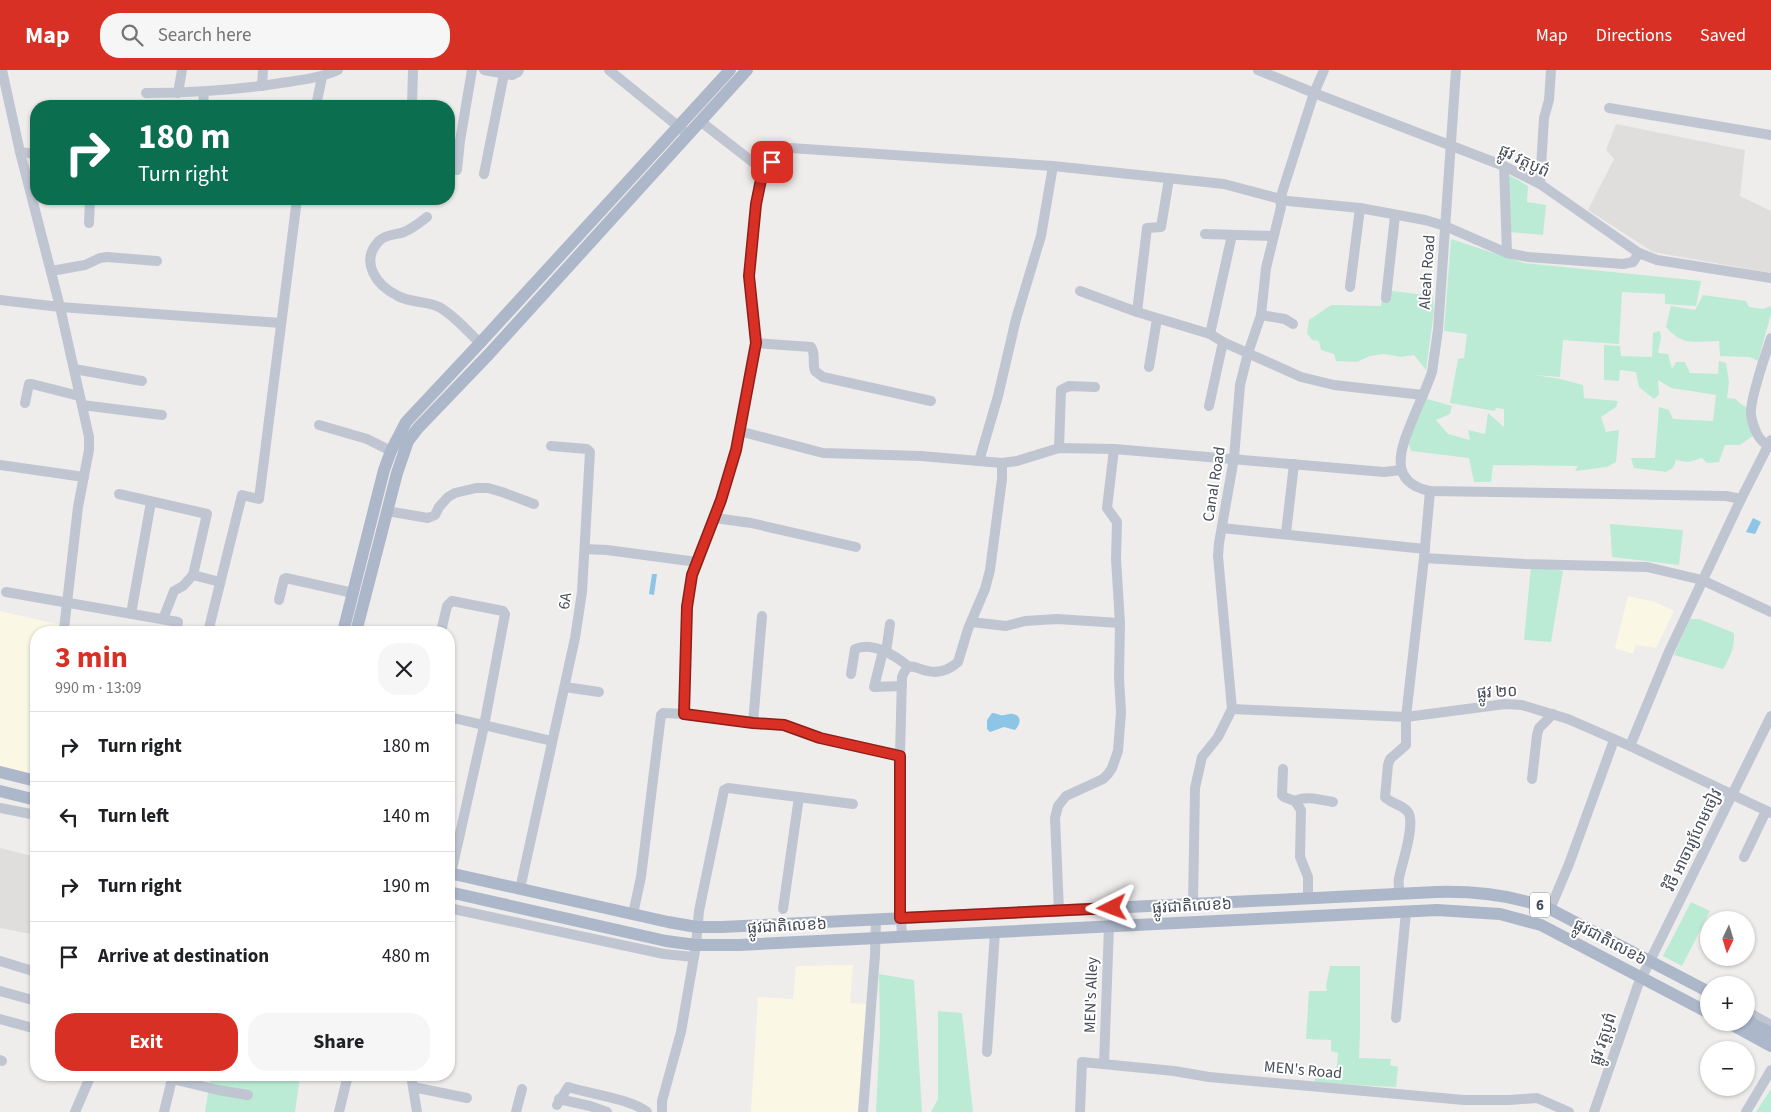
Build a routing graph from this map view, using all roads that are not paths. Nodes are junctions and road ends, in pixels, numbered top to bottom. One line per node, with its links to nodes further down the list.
1 (2, 70): 18 (street)
2 (182, 70): 22 (street)
3 (263, 70): 19 (street)
4 (338, 70): 17 (street)
5 (413, 70): 26 (street)
6 (472, 70): 36 (street)
7 (484, 70): 16 (street)
8 (519, 70): 16 (street)
9 (609, 70): 29 (street)
10 (730, 70): 29 (main road)
11 (747, 70): 28 (main road)
12 (1258, 70): 23 (street, ផ្លូវ វត្តបូព៌)
13 (1324, 70): 23 (street, Canal Road)
14 (1456, 70): 31 (street, Aleah Road)
15 (1551, 70): 40 (street)
16 (504, 74): 38 (street)
17 (322, 77): 19 (street); 25 (street)
18 (2, 81): 32 (street)
19 (262, 86): 20 (street)
20 (204, 92): 22 (street); 24 (street)
21 (146, 93): 22 (street)
22 (178, 93)
23 (1314, 93): 31 (street, ផ្លូវ វត្តបូព៌); 42 (street, Canal Road)
24 (203, 100)
25 (317, 100)
26 (412, 100)
27 (1609, 108): 30 (street)
28 (700, 121): 29 (main road); 37 (street)
29 (683, 130): 72 (main road); 104 (main road)
30 (1771, 135)
31 (1450, 145): 35 (street, ផ្លូវ វត្តបូព៌); 50 (street, Aleah Road)
32 (20, 152): 33 (street); 41 (street)
33 (30, 153)
34 (1052, 166): 37 (street); 39 (street); 93 (street)
35 (1504, 166): 40 (street, ផ្លូវ វត្តបូព៌); 54 (street)
36 (457, 170)
37 (763, 170): 73 (street)
38 (484, 174)
39 (1169, 179): 42 (street); 64 (street)
40 (1540, 184): 55 (street, ផ្លូវ វត្តបូព៌)
41 (30, 190)
42 (1280, 199): 46 (street); 53 (street, Canal Road)
43 (34, 205): 57 (street)
44 (90, 205): 49 (street)
45 (295, 205): 67 (street)
46 (1360, 208): 47 (street); 59 (street)
47 (1395, 216): 50 (street); 61 (street)
48 (427, 217): 72 (street)
49 (89, 223)
50 (1445, 226): 54 (street); 79 (street, Aleah Road)
51 (1205, 234): 52 (street)
52 (1232, 236): 53 (street); 69 (street)
53 (1273, 236): 65 (street, Canal Road)
54 (1507, 253): 55 (street)
55 (1639, 253): 58 (street, ផ្លូវ វត្តបូព៌)
56 (156, 261): 57 (street)
57 (51, 271): 63 (street)
58 (1771, 278)
59 (1350, 287)
60 (1080, 291): 64 (street)
61 (1386, 298)
62 (0, 300): 63 (street)
63 (60, 307): 67 (street); 76 (street)
64 (1137, 312): 66 (street)
65 (1261, 315): 68 (street); 74 (street, Canal Road)
66 (1157, 319): 69 (street); 75 (street)
67 (281, 323): 114 (street)
68 (1294, 324)
69 (1210, 334): 71 (street)
70 (1771, 338): 87 (street)
71 (1223, 342): 74 (street); 83 (street)
72 (480, 343): 91 (main road)
73 (756, 343): 81 (street); 86 (street)
74 (1248, 353): 79 (street); 92 (street, Canal Road)
75 (1149, 367)
76 (74, 370): 77 (street); 80 (street)
77 (142, 381)
78 (1094, 388): 89 (street)
79 (1423, 395): 97 (street, Aleah Road)
80 (81, 400): 82 (street); 84 (street); 98 (street)
81 (930, 401)
82 (25, 403)
83 (1209, 406)
84 (162, 415)
85 (319, 425): 91 (street)
86 (739, 432): 93 (street); 105 (street)
87 (1770, 444): 101 (street)
88 (551, 446): 109 (street, 6A)
89 (1059, 448): 90 (street); 94 (street)
90 (1114, 449): 92 (street); 124 (street)
91 (391, 450): 116 (main road)
92 (1234, 458): 95 (street); 106 (street, Canal Road)
93 (979, 461): 94 (street)
94 (1002, 463): 123 (street)
95 (1294, 464): 97 (street); 107 (street)
96 (0, 465): 98 (street)
97 (1401, 470): 99 (street)
98 (84, 477): 118 (street)
99 (1430, 491): 101 (street); 110 (street)
100 (119, 494): 102 (street)
101 (1741, 499): 113 (street)
102 (151, 502): 112 (street); 120 (street)
103 (534, 504): 104 (street)
104 (387, 511): 130 (main road)
105 (715, 518): 108 (street); 111 (street)
106 (1222, 528): 107 (street); 138 (street, Canal Road)
107 (1286, 533): 110 (street)
108 (856, 547)
109 (585, 549): 111 (street); 136 (street, 6A)
110 (1425, 553): 113 (street); 142 (street)
111 (697, 562): 139 (street)
112 (194, 576): 114 (street); 122 (street)
113 (1702, 580): 119 (street); 148 (street)
114 (220, 582): 128 (street)
115 (6, 592): 118 (street)
116 (353, 593): 117 (street); 129 (main road)
117 (279, 600)
118 (66, 602): 120 (street); 126 (street)
119 (1771, 612)
120 (131, 614): 122 (street)
121 (762, 616): 144 (street)
122 (163, 619): 127 (street)
123 (971, 622): 124 (street); 133 (street)
124 (1120, 623): 175 (street)
125 (890, 624): 132 (street)
126 (64, 626)
127 (177, 626)
128 (209, 626)
129 (345, 626)
130 (358, 626)
131 (442, 626): 145 (street)
132 (884, 652): 133 (street); 134 (street); 135 (street)
133 (909, 667): 135 (street)
134 (851, 674)
135 (902, 686): 149 (street)
136 (565, 687): 137 (street); 147 (street, 6A)
137 (599, 692)
138 (1232, 709): 142 (street, ផ្លូវ ២០); 171 (street)
139 (684, 714): 144 (street); 177 (street)
140 (1553, 714): 142 (street, ផ្លូវ ២០); 146 (street, ផ្លូវ ២០); 153 (street)
141 (1771, 716): 155 (street, វិថី អាចារ្យហែមចៀវ)
142 (1406, 717): 169 (street)
143 (455, 719): 145 (street)
144 (753, 723): 149 (street)
145 (484, 726): 147 (street); 164 (street)
146 (1614, 740): 148 (street, ផ្លូវ ២០); 174 (street)
147 (552, 741): 167 (street, 6A)
148 (1630, 746): 155 (street, ផ្លូវ ២០)
149 (900, 756): 178 (street)
150 (1283, 769): 158 (street)
151 (0, 772): 152 (main road)
152 (30, 779)
153 (1532, 779)
154 (0, 791): 157 (main road)
155 (1732, 795): 162 (street, ផ្លូវ ២០); 186 (street, វិថី អាចារ្យហែមចៀវ)
156 (799, 797): 160 (street); 173 (street); 181 (street)
157 (30, 798)
158 (1296, 801): 159 (street); 170 (street)
159 (1333, 802)
160 (853, 804)
161 (0, 808): 163 (street)
162 (1769, 812): 165 (street)
163 (30, 815)
164 (455, 851)
165 (1744, 857)
166 (455, 874): 167 (main road, ផ្លូវជាតិលេខ៦ / 6)
167 (520, 889): 177 (main road, ផ្លូវជាតិលេខ៦ / 6)
168 (455, 893): 185 (main road, ផ្លូវជាតិលេខ៦ / 6)
169 (1400, 894): 170 (main road, ផ្លូវជាតិលេខ៦ / 6); 174 (main road, ផ្លូវជាតិលេខ៦ / 6)
170 (1308, 899): 171 (main road, ផ្លូវជាតិលេខ៦ / 6)
171 (1193, 904): 175 (main road, ផ្លូវជាតិលេខ៦ / 6)
172 (455, 909): 185 (street)
173 (783, 909)
174 (1550, 909): 186 (main road, ផ្លូវជាតិលេខ៦ / 6)
175 (1059, 911): 178 (main road, ផ្លូវជាតិលេខ៦ / 6)
176 (1406, 912): 180 (main road, ផ្លូវជាតិលេខ៦ / 6); 189 (main road, ផ្លូវជាតិលេខ៦ / 6); 195 (street)
177 (633, 914): 181 (main road, ផ្លូវជាតិលេខ៦ / 6)
178 (900, 918): 179 (main road, ផ្លូវជាតិលេខ៦ / 6); 183 (street)
179 (876, 920): 181 (main road, ផ្លូវជាតិលេខ៦ / 6); 184 (street)
180 (1109, 926): 182 (main road, ផ្លូវជាតិលេខ៦ / 6); 204 (street, MEN's Alley)
181 (697, 927): 185 (street)
182 (994, 932): 183 (main road, ផ្លូវជាតិលេខ៦ / 6); 203 (street)
183 (902, 937): 184 (main road, ផ្លូវជាតិលេខ៦ / 6)
184 (876, 938): 185 (main road, ផ្លូវជាតិលេខ៦ / 6); 223 (street)
185 (695, 952): 222 (street)
186 (1650, 960): 189 (street, វិថី អាចារ្យហែមចៀវ); 190 (main road, ផ្លូវជាតិលេខ៦ / 6)
187 (0, 961): 188 (street)
188 (30, 970)
189 (1642, 977): 193 (main road, ផ្លូវជាតិលេខ៦ / 6); 226 (street, ផ្លូវ វត្តបូព៌)
190 (1700, 987)
191 (0, 991): 192 (street)
192 (30, 999)
193 (1700, 1008)
194 (1755, 1017): 197 (street)
195 (1396, 1018)
196 (0, 1019): 199 (street)
197 (1771, 1025)
198 (1755, 1026): 201 (main road)
199 (30, 1028)
200 (1744, 1031): 202 (main road)
201 (1771, 1034)
202 (1771, 1046)
203 (987, 1052)
204 (1104, 1064): 224 (street, MEN's Road); 225 (street, MEN's Road)
205 (1771, 1070): 227 (street)
206 (88, 1081): 215 (street)
207 (172, 1081): 216 (street)
208 (187, 1081): 213 (street)
209 (347, 1081): 217 (street)
210 (412, 1081): 211 (street)
211 (412, 1087): 214 (street); 218 (street)
212 (522, 1089): 219 (street)
213 (248, 1095)
214 (467, 1098)
215 (75, 1112)
216 (164, 1112)
217 (339, 1112)
218 (417, 1112)
219 (516, 1112)
220 (607, 1112): 221 (street)
221 (647, 1112)
222 (662, 1112)
223 (862, 1112)
224 (1080, 1112)
225 (1569, 1112)
226 (1594, 1112)
227 (1746, 1112)

